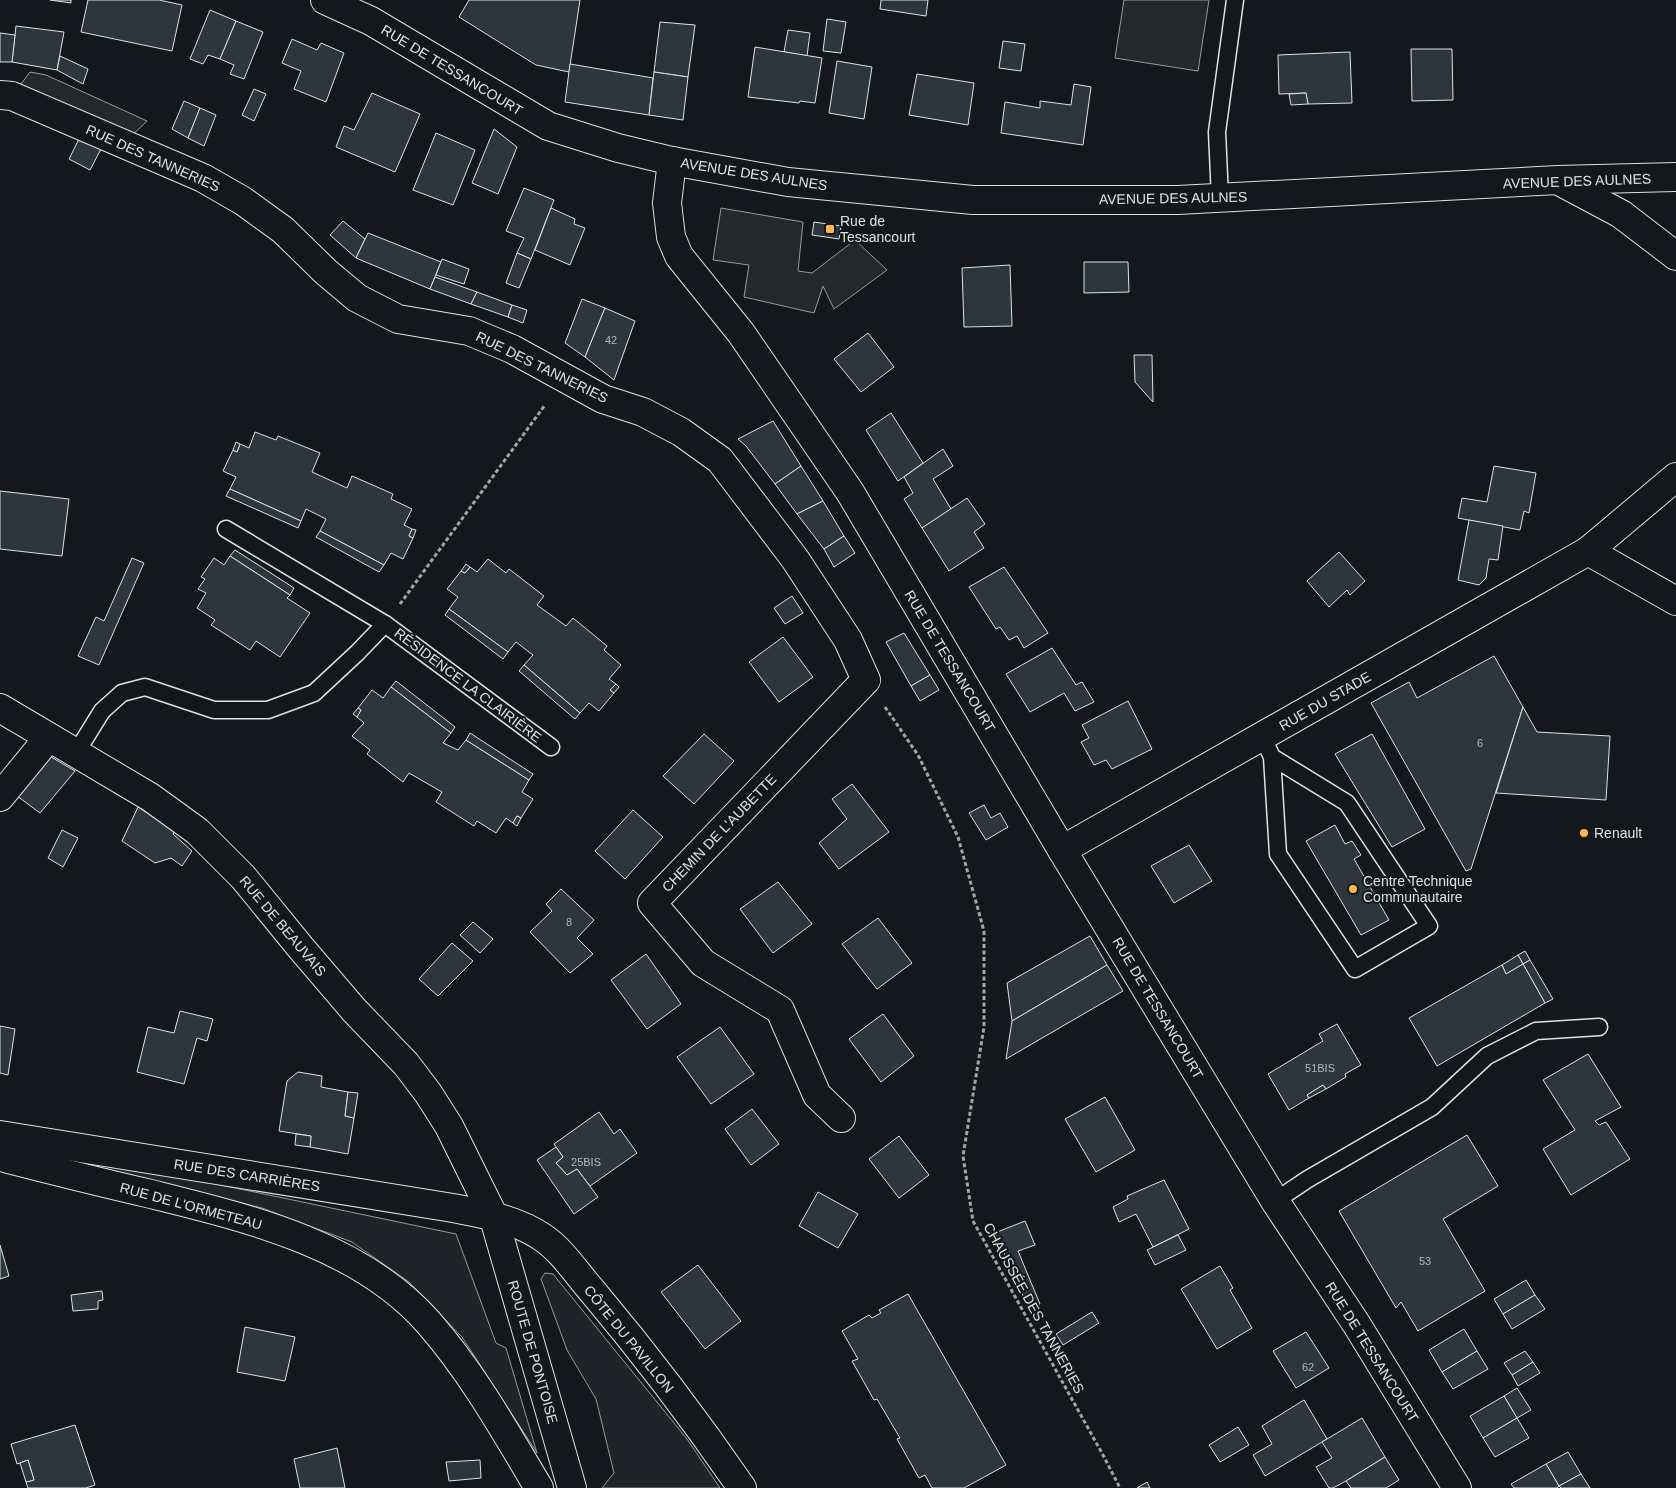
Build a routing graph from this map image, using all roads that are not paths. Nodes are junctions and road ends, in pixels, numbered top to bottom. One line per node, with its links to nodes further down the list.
1 (325, 0): 4 (street, RUE DE TESSANCOURT)
2 (1235, 0): 7 (lane)
3 (0, 95): 14 (street, RUE DES TANNERIES)
4 (672, 161): 7 (street, AVENUE DES AULNES); 21 (street, RUE DE TESSANCOURT)
5 (1676, 177): 6 (street, AVENUE DES AULNES)
6 (1558, 180): 7 (street, AVENUE DES AULNES); 8 (street)
7 (1220, 198)
8 (1676, 256)
9 (1676, 477): 11 (street, RUE DU STADE)
10 (226, 529): 13 (lane, RÉSIDENCE LA CLAIRIÈRE)
11 (1588, 552): 12 (street); 17 (street, RUE DU STADE)
12 (1676, 601)
13 (385, 624): 18 (lane, RÉSIDENCE LA CLAIRIÈRE); 19 (lane, RÉSIDENCE LA CLAIRIÈRE)
14 (866, 680): 23 (street, CHEMIN DE L'AUBETTE)
15 (0, 708): 16 (street, RUE DE BEAUVAIS)
16 (49, 737): 19 (street, RUE DE BEAUVAIS); 20 (street)
17 (1267, 746): 17 (lane); 21 (street, RUE DU STADE)
18 (551, 747)
19 (76, 753): 27 (street, RUE DE BEAUVAIS)
20 (0, 797)
21 (1062, 850): 26 (street, RUE DE TESSANCOURT)
22 (1599, 1027): 26 (lane)
23 (841, 1118)
24 (0, 1135): 27 (street, RUE DES CARRIÈRES)
25 (0, 1156): 28 (street, RUE DE L'ORMETEAU)
26 (1275, 1201): 31 (street, RUE DE TESSANCOURT)
27 (493, 1216): 29 (street, ROUTE DE PONTOISE); 30 (street, CÔTE DU PAVILLON)
28 (539, 1488)
29 (572, 1488)
30 (742, 1488)
31 (1458, 1488)

